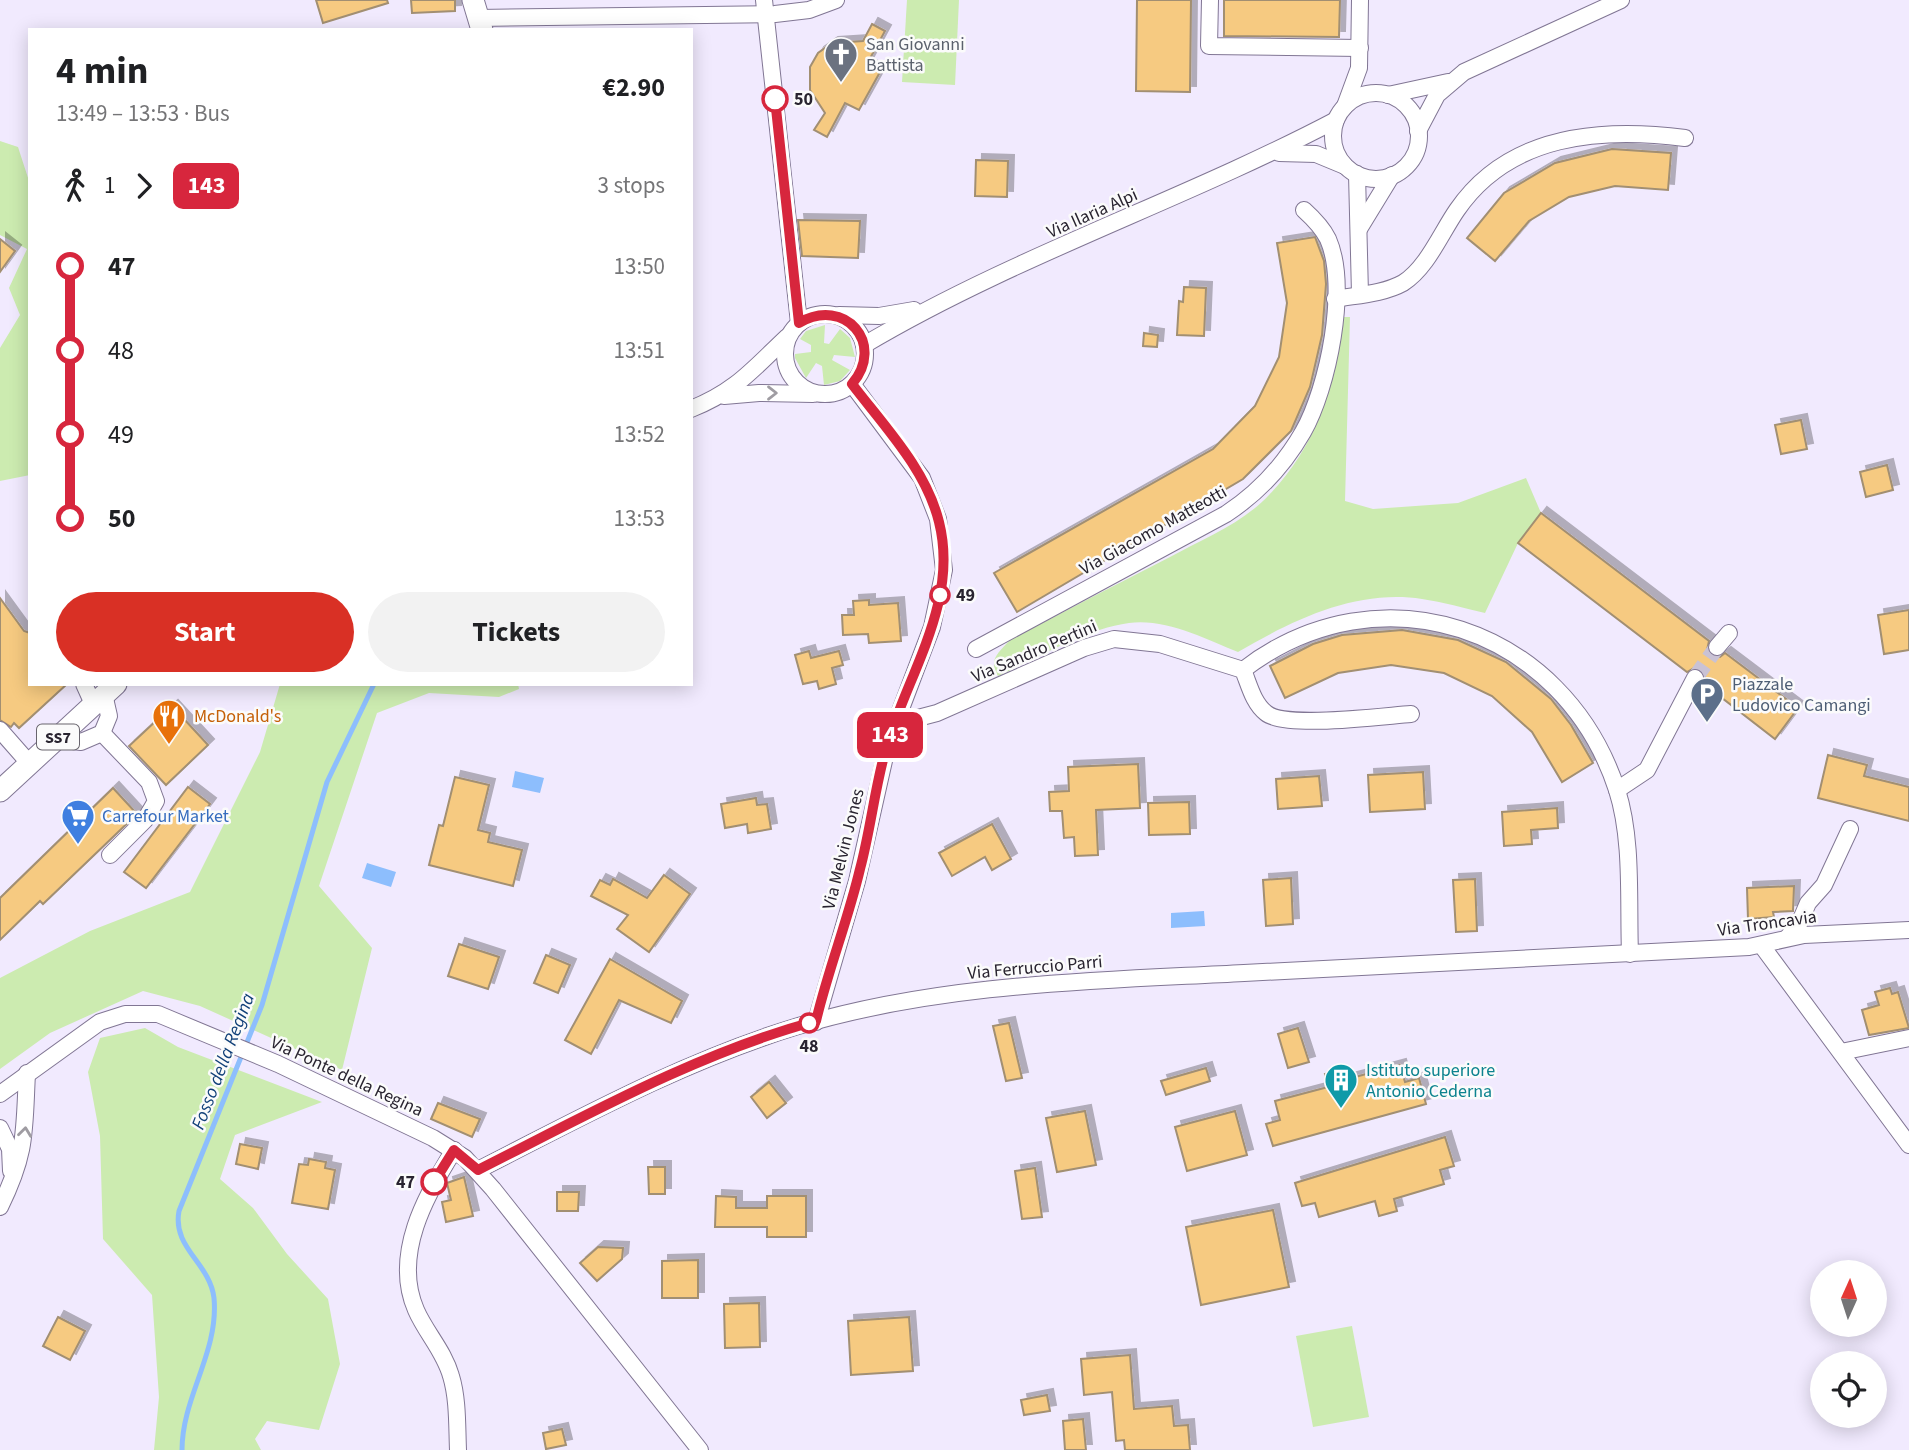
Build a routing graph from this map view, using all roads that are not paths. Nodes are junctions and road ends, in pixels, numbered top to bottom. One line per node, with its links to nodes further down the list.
1 (836, 0): 5 (street)
2 (1210, 0): 7 (street)
3 (1360, 0): 7 (street)
4 (1621, 0): 9 (street)
5 (765, 7): 6 (street); 23 (street)
6 (478, 16)
7 (1360, 48): 8 (street)
8 (1359, 68): 10 (street); 11 (street)
9 (1454, 80): 10 (street); 12 (street)
10 (1384, 94): 11 (street); 12 (street)
11 (1341, 113): 14 (street, Via Ilaria Alpi); 15 (street)
12 (1418, 131): 16 (street)
13 (1685, 138): 19 (street)
14 (1273, 153): 15 (street, Via Ilaria Alpi); 21 (street, Via Ilaria Alpi)
15 (1351, 170): 16 (street); 18 (street)
16 (1392, 175): 18 (street)
17 (1304, 210): 20 (street, Via Giacomo Matteotti)
18 (1359, 229): 19 (street)
19 (1360, 295): 20 (street)
20 (1335, 299): 31 (street, Via Giacomo Matteotti)
21 (927, 307): 22 (street, Via Ilaria Alpi); 24 (street, Via Ilaria Alpi)
22 (835, 315): 23 (street); 24 (street)
23 (794, 329): 26 (street); 27 (street)
24 (864, 345): 25 (street)
25 (852, 384): 26 (street); 37 (street, Via Melvin Jones)
26 (823, 394): 27 (street, one-way to 26)
27 (722, 397): 28 (street)
28 (693, 408)
29 (1730, 633): 30 (street)
30 (1717, 648)
31 (976, 649)
32 (1243, 670): 36 (street); 37 (street, Via Sandro Pertini); 43 (street)
33 (1695, 678): 43 (street)
34 (88, 686): 35 (street)
35 (104, 694): 39 (street); 40 (main road, SS7)
36 (1411, 715)
37 (895, 724): 50 (street, Via Melvin Jones)
38 (0, 730): 41 (street)
39 (102, 733): 40 (street); 45 (street)
40 (56, 739): 41 (main road, SS7)
41 (29, 763): 42 (main road, SS7)
42 (0, 790)
43 (1617, 790): 49 (street)
44 (1850, 829): 47 (street)
45 (110, 855)
46 (1909, 930): 47 (street, Via Troncavia)
47 (1787, 937): 48 (street, Via Troncavia)
48 (1762, 946): 49 (street, Via Troncavia); 52 (street)
49 (1630, 954): 50 (street, Via Ferruccio Parri)
50 (816, 1021): 58 (street, Via Ferruccio Parri)
51 (1909, 1038): 52 (street)
52 (1841, 1052): 56 (street)
53 (27, 1073): 54 (street, Via Ponte della Regina); 57 (street, Via Ponte della Regina); 59 (street, one-way to 53)
54 (0, 1094)
55 (0, 1128): 59 (street)
56 (1909, 1145)
57 (454, 1150): 58 (street, Via Ponte della Regina); 61 (street)
58 (478, 1170): 62 (street, Via Ponte della Regina)
59 (10, 1187): 60 (street)
60 (0, 1207)
61 (458, 1450)
62 (700, 1450)

